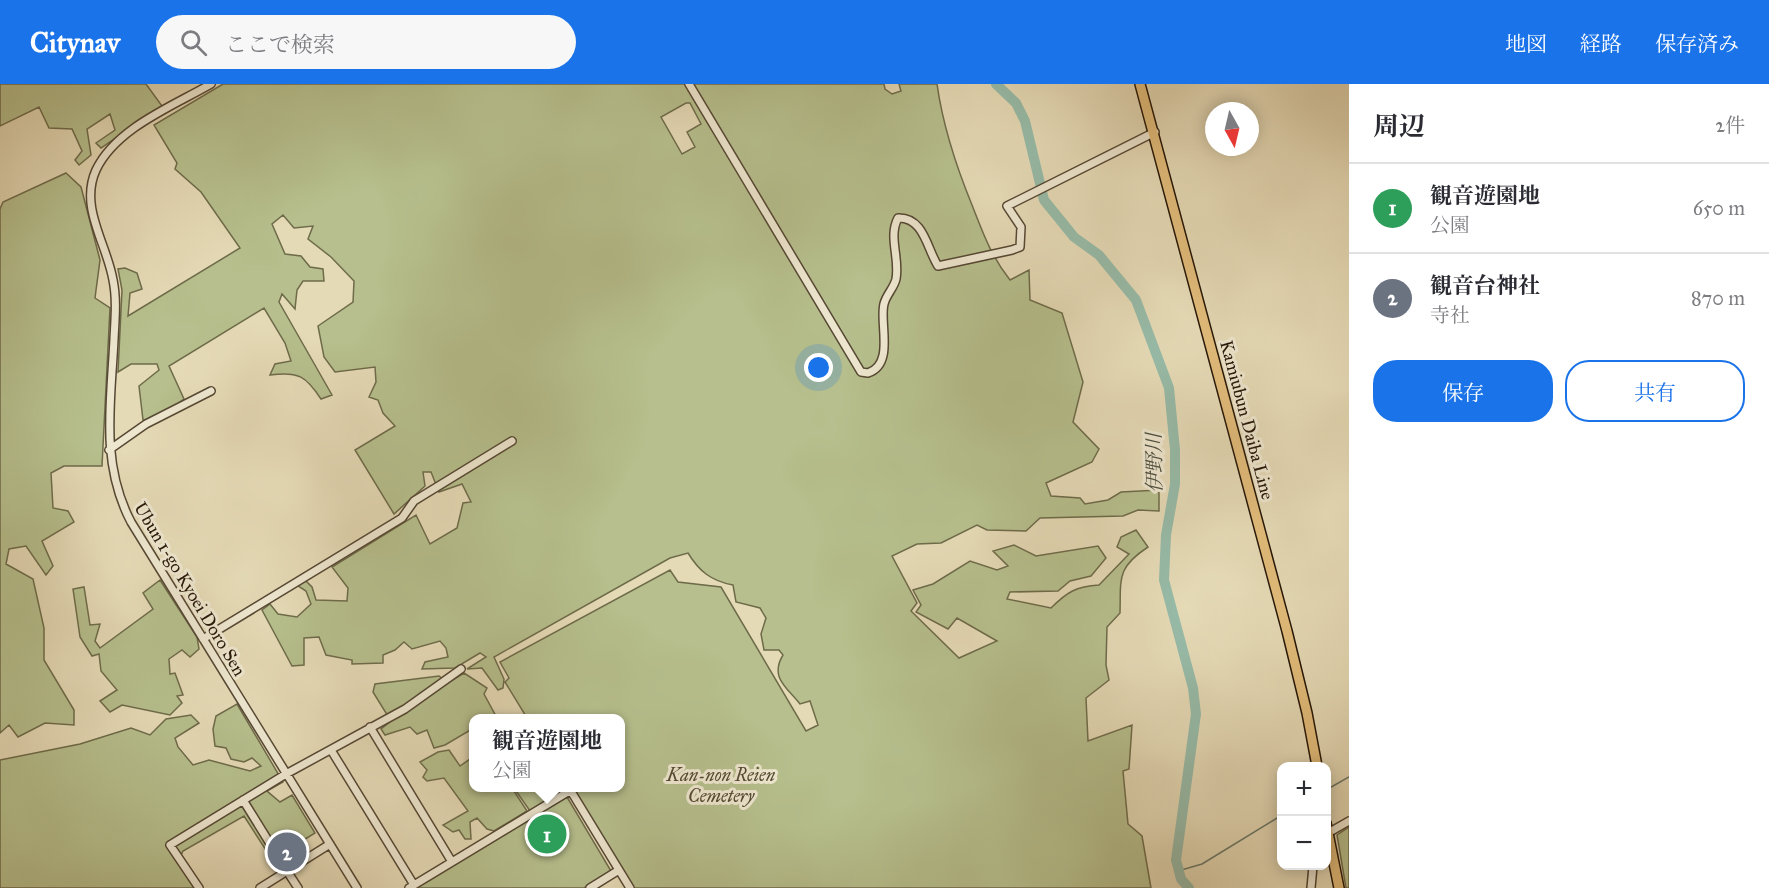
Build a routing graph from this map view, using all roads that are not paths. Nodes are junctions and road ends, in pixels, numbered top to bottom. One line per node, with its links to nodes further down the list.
1 (212, 84): 7 (street, Ubun 1-go Kyoei Doro Sen)
2 (689, 84): 4 (street)
3 (1140, 84): 4 (main road, Kamiubun Daiba Line)
4 (1155, 132): 12 (main road, Kamiubun Daiba Line)
5 (211, 390): 7 (street)
6 (512, 441): 8 (street)
7 (109, 450): 8 (street, Ubun 1-go Kyoei Doro Sen)
8 (203, 639): 13 (street, Ubun 1-go Kyoei Doro Sen)
9 (461, 669): 10 (street)
10 (370, 727): 11 (street); 21 (street)
11 (331, 750): 13 (street); 25 (street)
12 (1316, 762)
13 (286, 774): 16 (street); 19 (street, Ubun 1-go Kyoei Doro Sen)
14 (565, 792): 21 (street)
15 (572, 792): 22 (street)
16 (243, 800): 24 (street); 26 (street)
17 (1349, 821): 18 (street)
18 (1331, 827)
19 (330, 844): 24 (street); 29 (street, Ubun 1-go Kyoei Doro Sen)
20 (1331, 848): 33 (main road)
21 (452, 862): 25 (street)
22 (619, 870): 30 (street); 31 (street)
23 (1313, 870): 32 (street)
24 (287, 871): 27 (street); 28 (street)
25 (412, 887)
26 (199, 888)
27 (260, 888)
28 (298, 888)
29 (357, 888)
30 (590, 888)
31 (630, 888)
32 (1311, 888)
33 (1339, 888)

